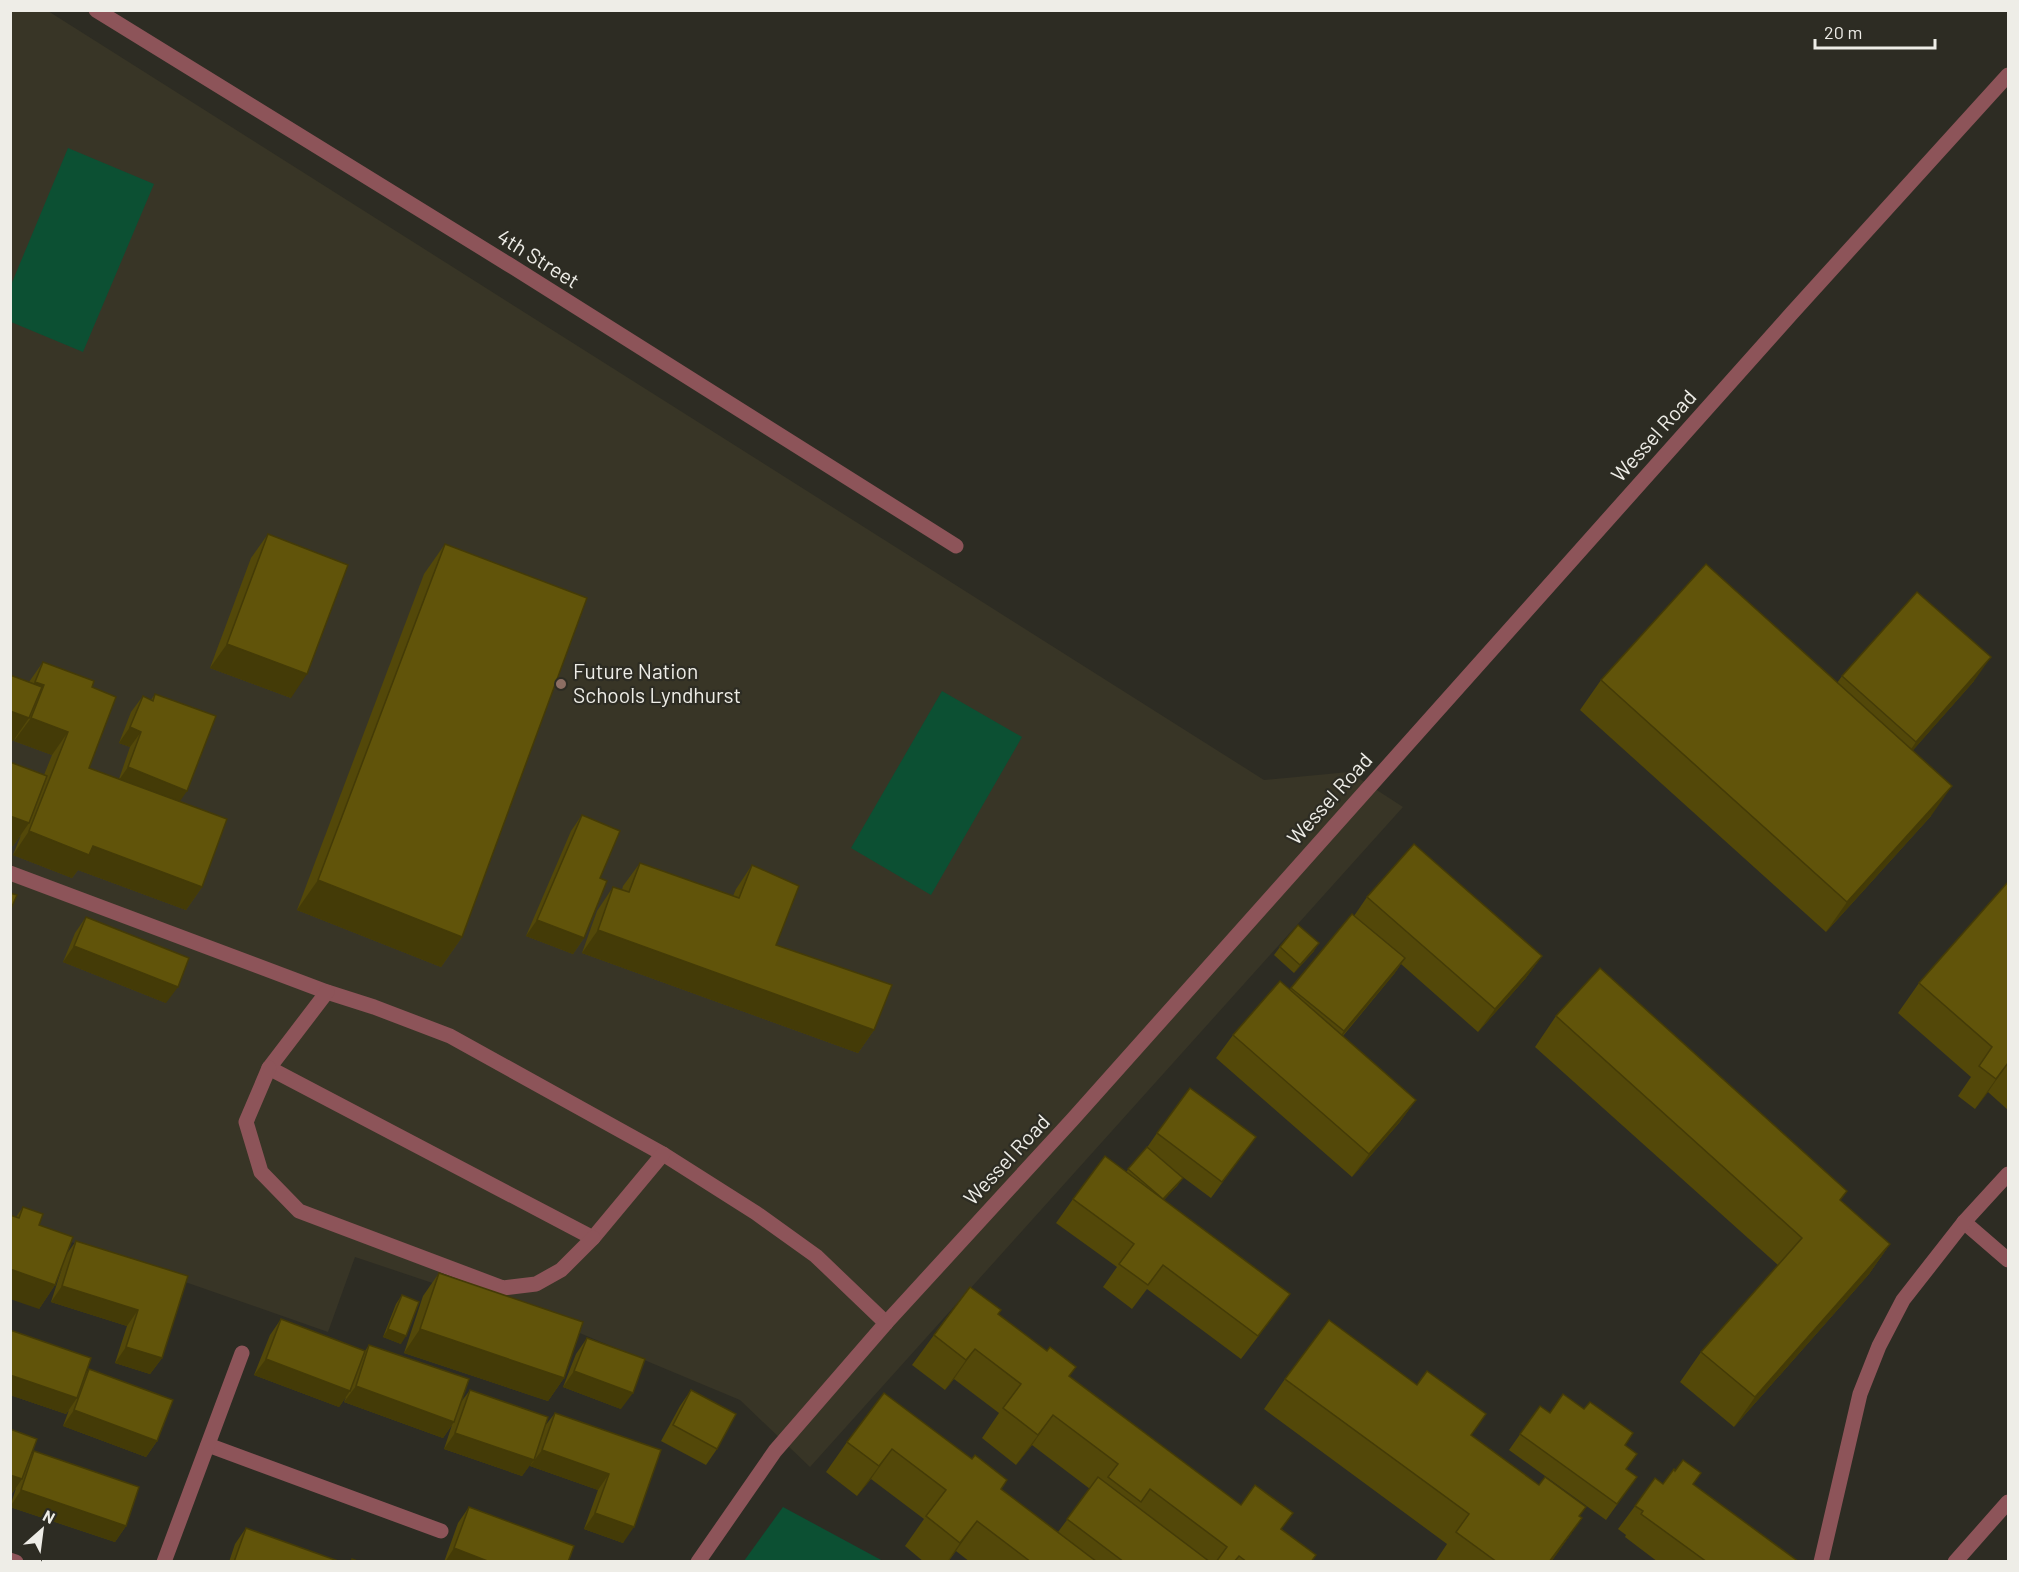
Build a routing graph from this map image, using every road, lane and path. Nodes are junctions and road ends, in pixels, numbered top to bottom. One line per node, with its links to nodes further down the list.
1 (96, 10): 3 (street, 4th Street)
2 (2008, 75): 12 (street, Wessel Road)
3 (956, 546)
4 (10, 873): 5 (street)
5 (327, 992): 6 (street); 7 (street)
6 (269, 1068): 10 (street); 10 (street)
7 (663, 1154): 10 (street); 12 (street)
8 (2008, 1174): 9 (street)
9 (1964, 1222): 11 (street); 21 (street)
10 (593, 1238)
11 (2008, 1260)
12 (886, 1323): 20 (street, Wessel Road)
13 (242, 1353): 14 (street)
14 (208, 1445): 16 (street); 19 (street)
15 (2008, 1502): 22 (street)
16 (441, 1531)
17 (10, 1560): 18 (street)
18 (15, 1562)
19 (164, 1562)
20 (698, 1562)
21 (1821, 1562)
22 (1955, 1562)

